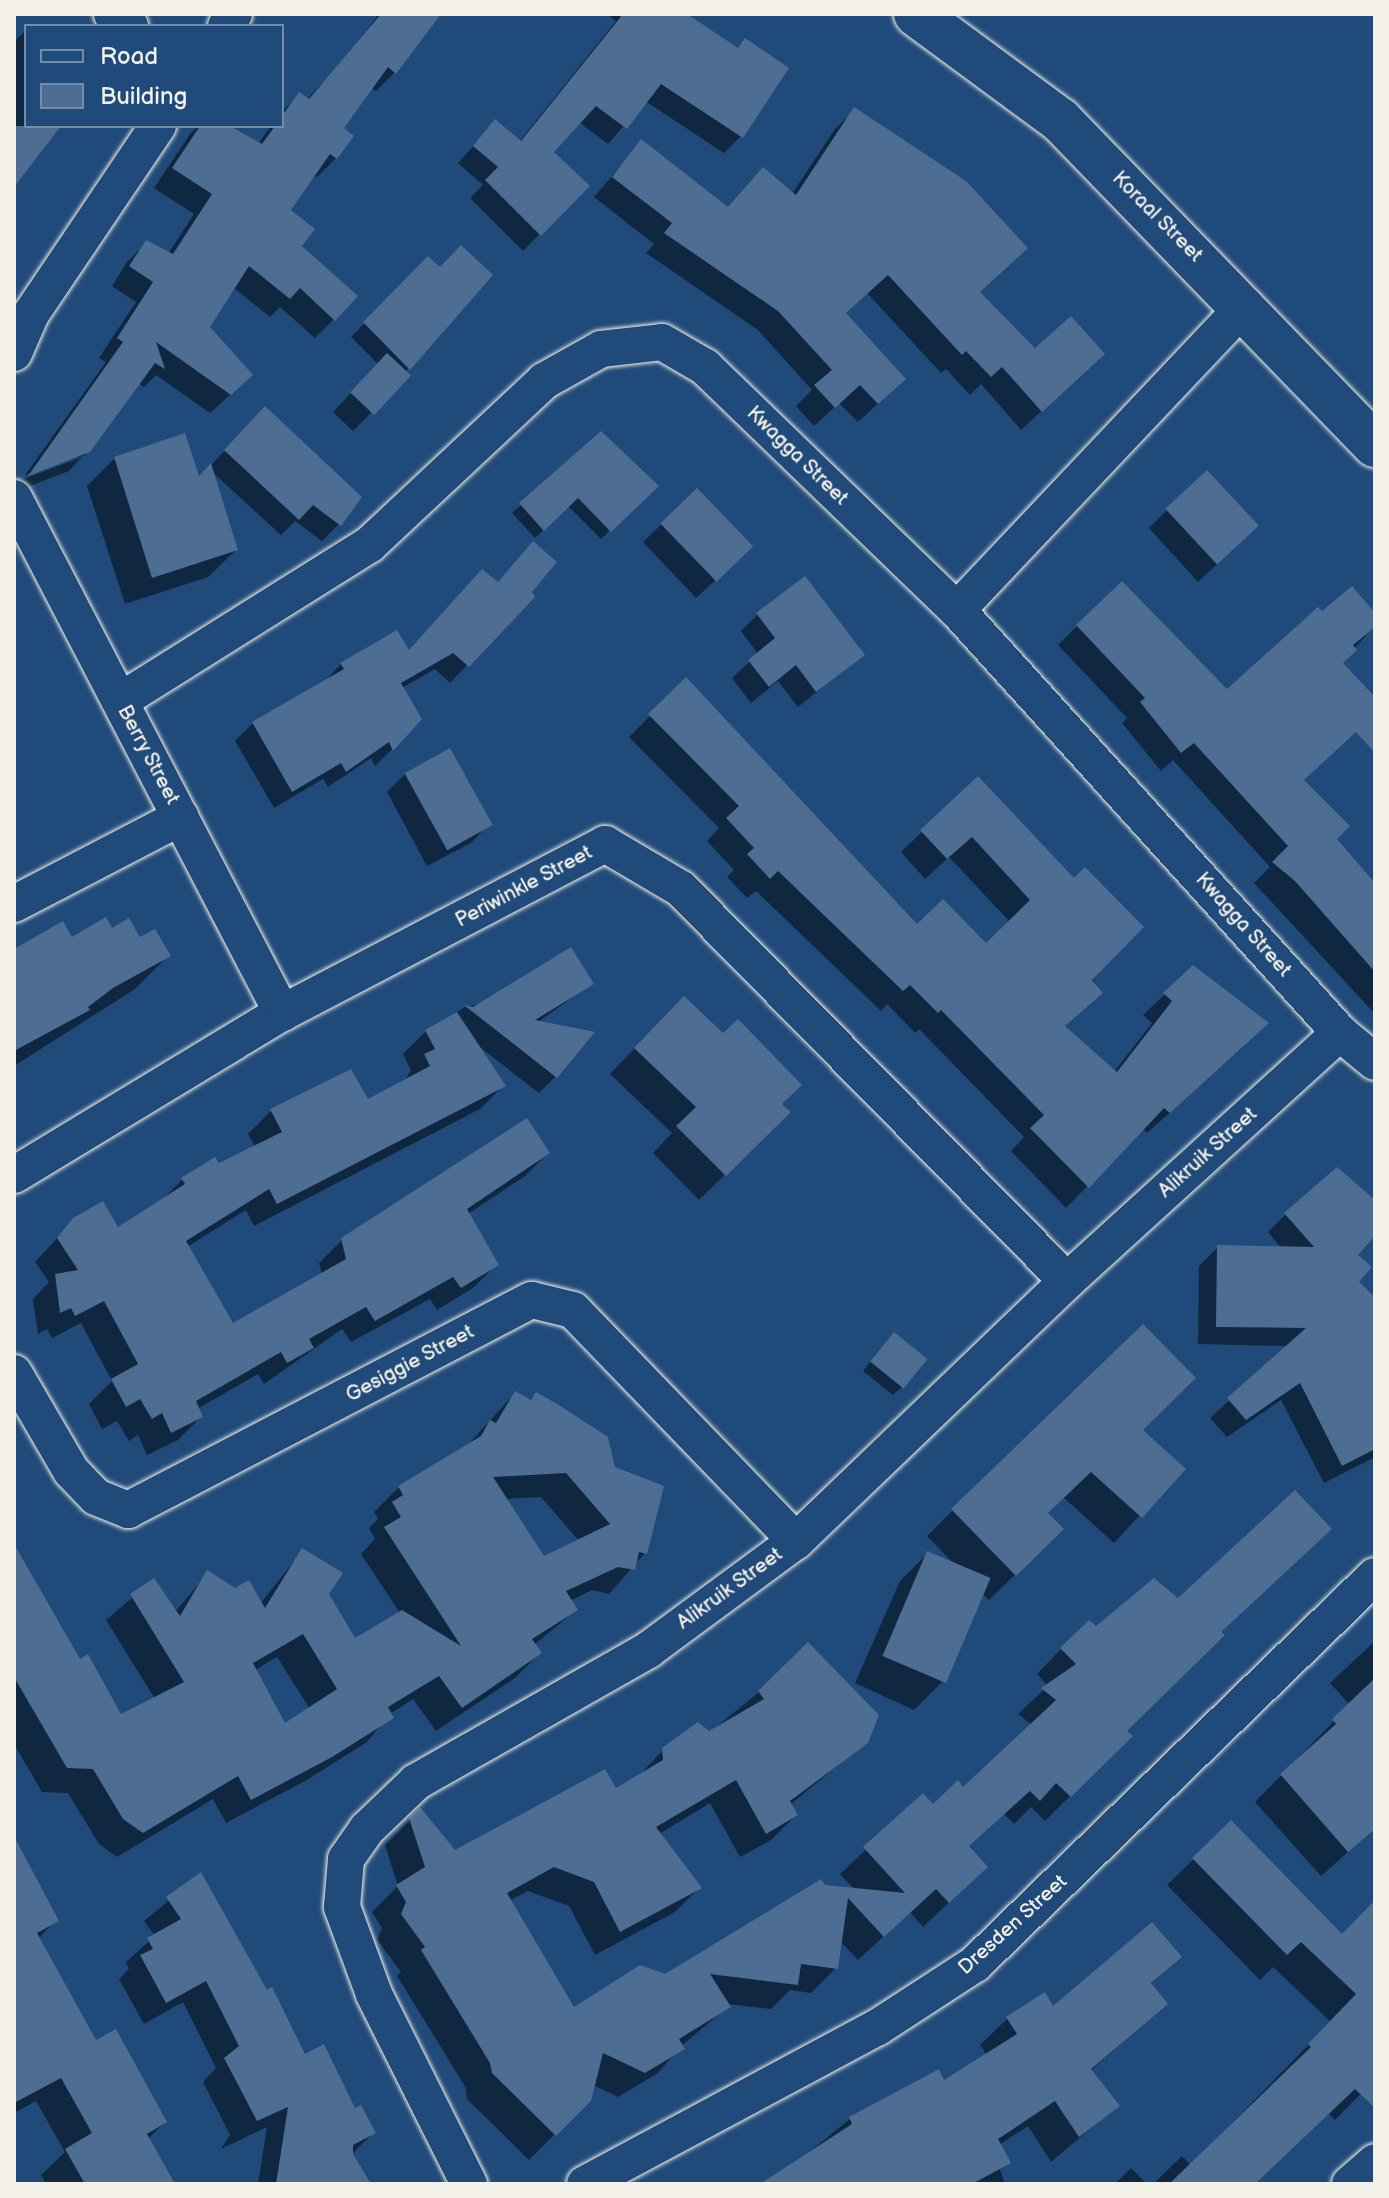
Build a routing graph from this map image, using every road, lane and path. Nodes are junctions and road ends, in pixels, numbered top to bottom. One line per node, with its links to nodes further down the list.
1 (916, 14): 3 (street, Koraal Street)
2 (157, 128): 4 (street)
3 (1245, 305): 5 (street, Koraal Street); 7 (street)
4 (14, 353)
5 (1375, 445)
6 (14, 498): 8 (street, Berry Street)
7 (957, 610): 8 (street, Kwagga Street); 12 (street, Kwagga Street)
8 (120, 701): 9 (street, Berry Street)
9 (181, 817): 10 (street); 11 (street, Berry Street)
10 (14, 904)
11 (282, 1013): 14 (street, Periwinkle Street); 15 (street, Periwinkle Street)
12 (1340, 1033): 13 (street, Kwagga Street); 15 (street, Alikruik Street)
13 (1375, 1062)
14 (14, 1175)
15 (1067, 1281): 17 (street, Alikruik Street)
16 (14, 1373): 17 (street, Gesiggie Street)
17 (796, 1541): 20 (street, Alikruik Street)
18 (1375, 1576): 21 (street, Dresden Street)
19 (1375, 2162): 22 (street)
20 (469, 2184)
21 (585, 2184)
22 (1350, 2184)

